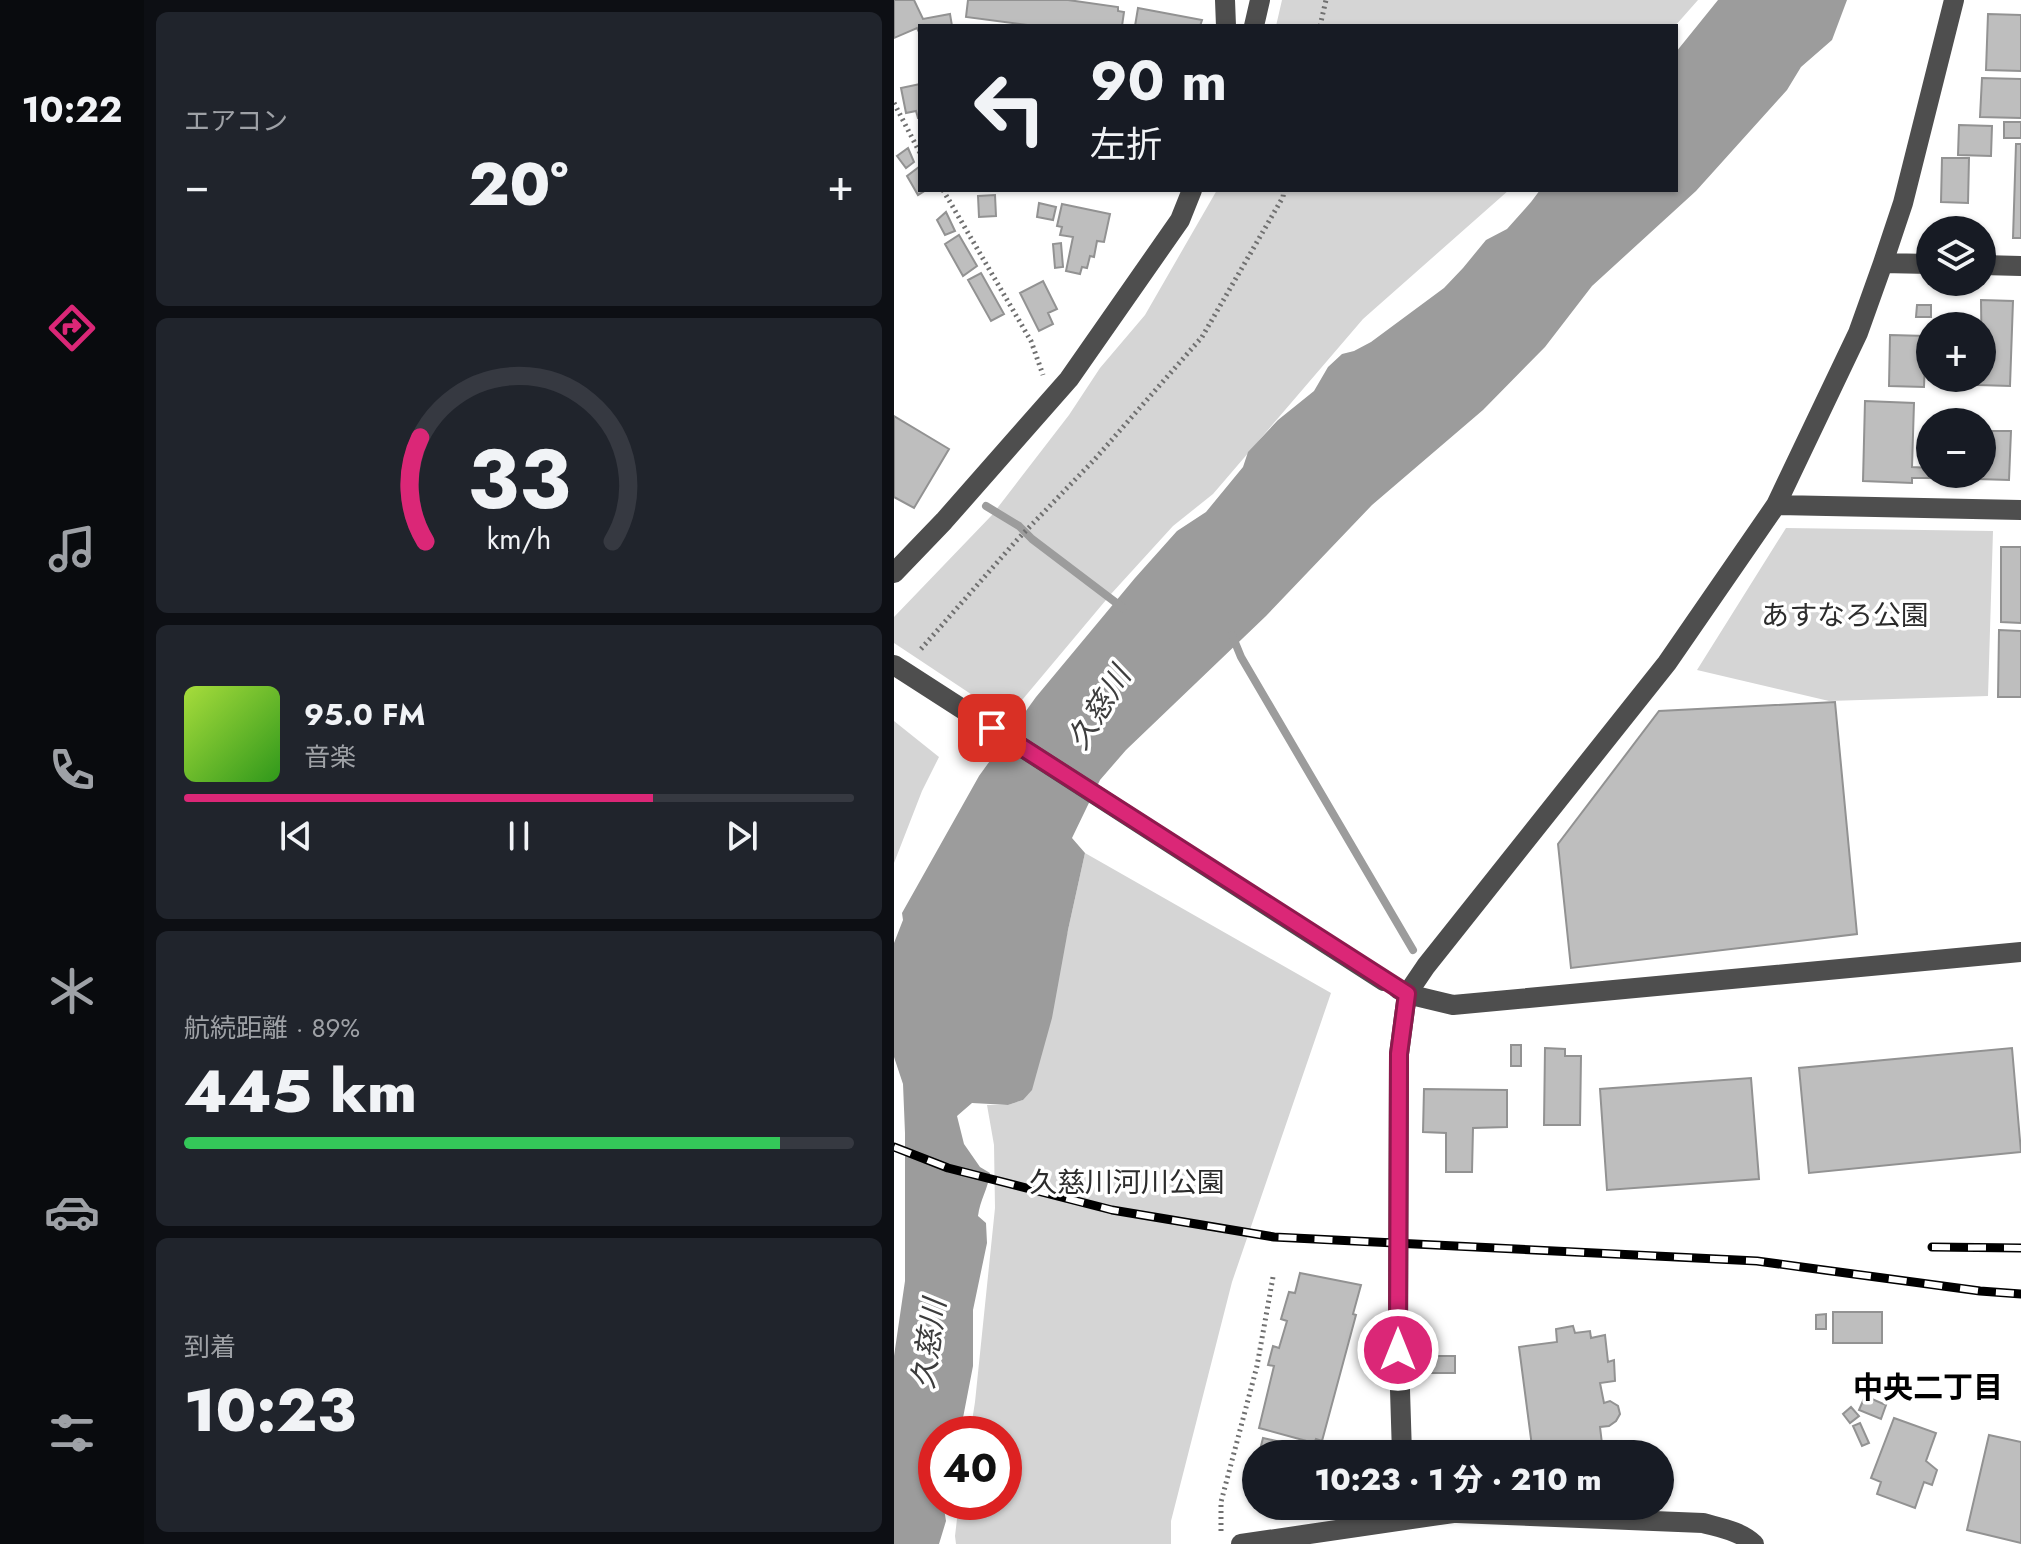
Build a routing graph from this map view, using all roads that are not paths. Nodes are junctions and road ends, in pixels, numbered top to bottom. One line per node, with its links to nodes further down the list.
1 (1225, 0): 4 (street)
2 (1260, 0): 5 (street)
3 (1954, 0): 7 (street)
4 (1226, 24)
5 (1254, 24)
6 (1191, 192): 13 (street)
7 (1883, 263): 8 (street); 11 (street)
8 (1916, 264)
9 (1996, 265): 10 (street)
10 (2021, 266)
11 (1776, 505): 12 (street); 16 (street)
12 (2021, 510)
13 (894, 573)
14 (894, 665): 16 (street, bridge)
15 (2021, 952): 16 (street)
16 (1407, 994): 17 (street)
17 (1402, 1440)
18 (1408, 1520): 20 (street)
19 (1629, 1520): 21 (street)
20 (1241, 1544)
21 (1754, 1544)

